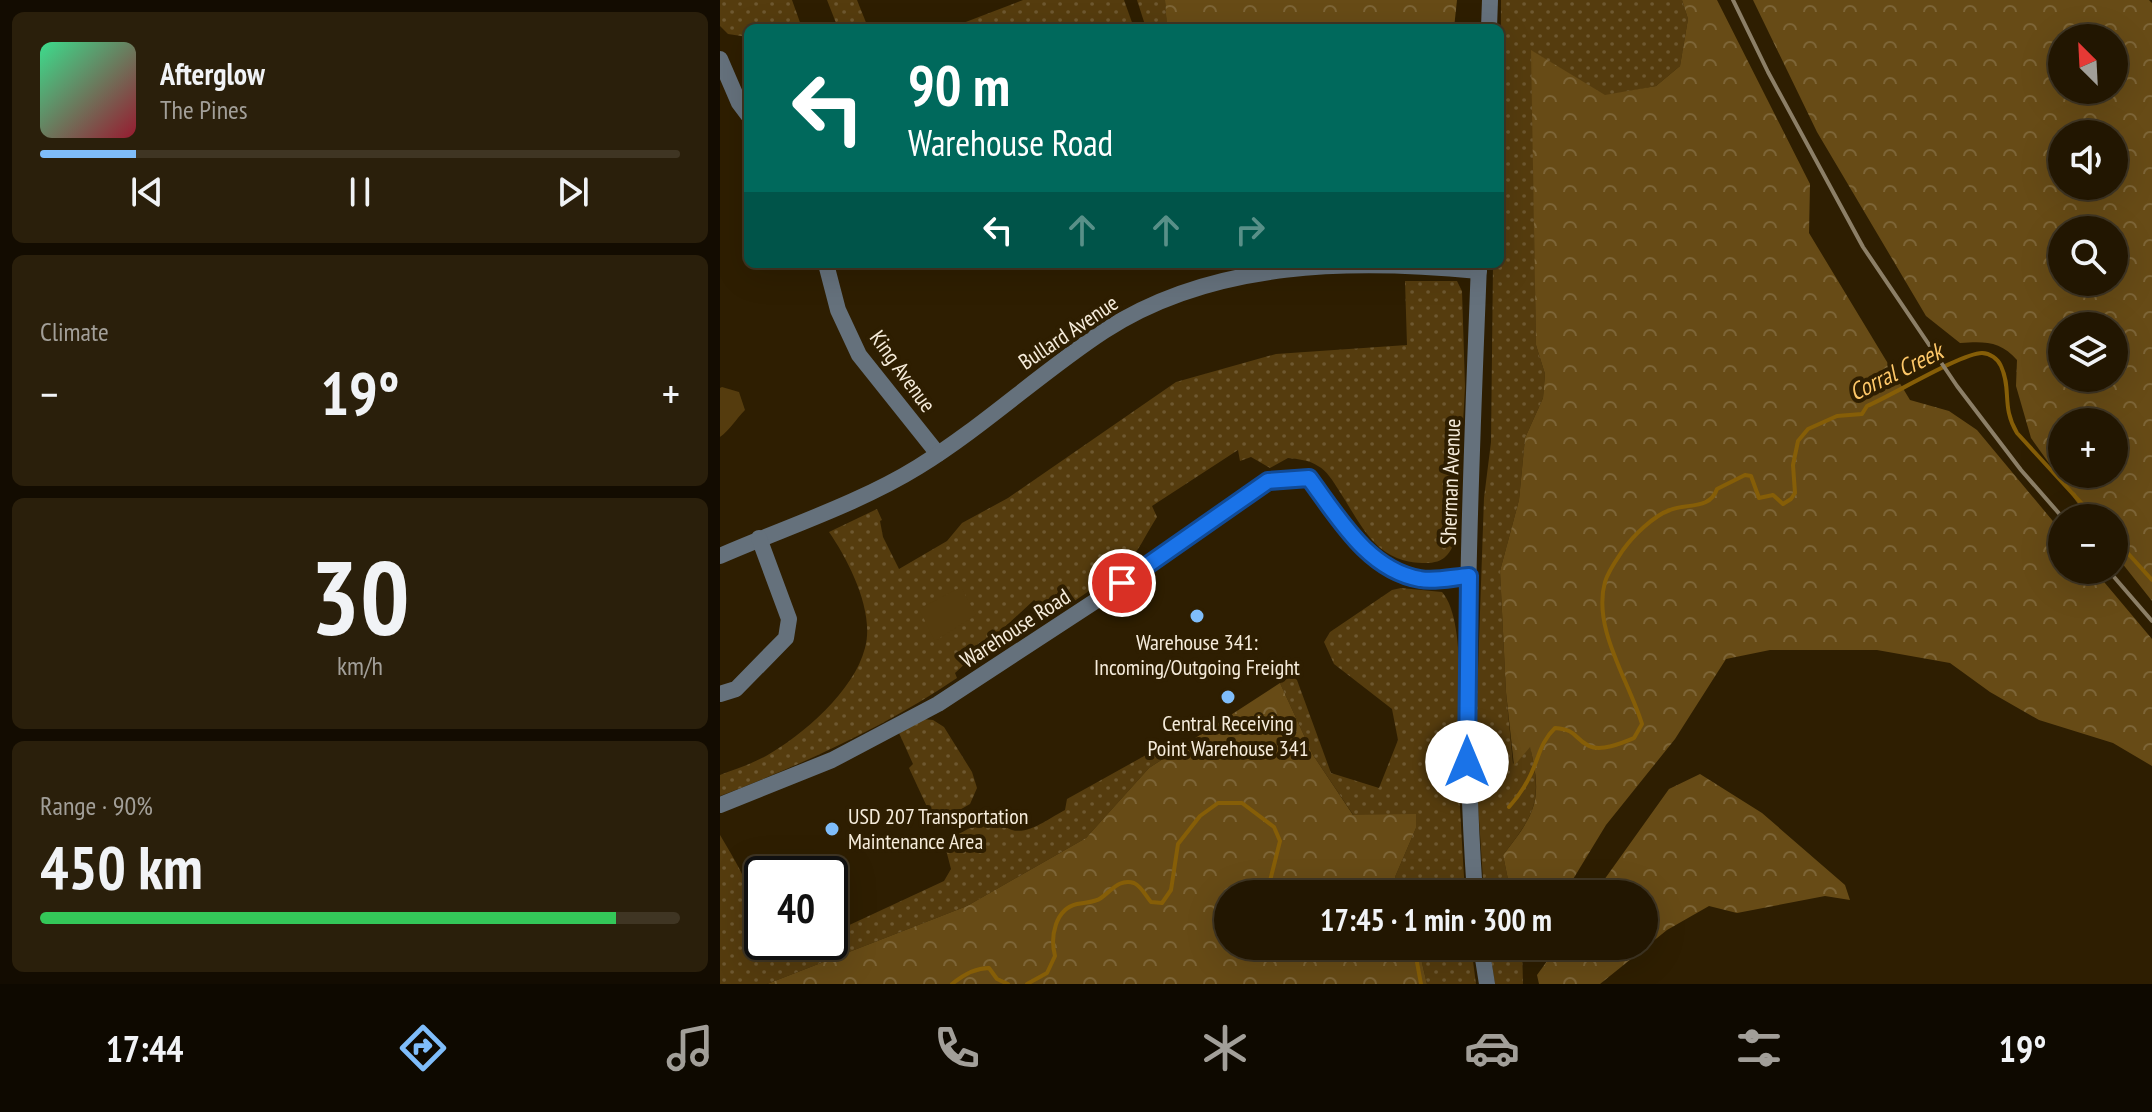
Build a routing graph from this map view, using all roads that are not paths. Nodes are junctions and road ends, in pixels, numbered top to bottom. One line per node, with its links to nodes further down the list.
1 (1490, 0): 2 (street)
2 (1489, 24)
3 (720, 59): 4 (street)
4 (744, 110)
5 (827, 268): 9 (street, King Avenue)
6 (1312, 268): 9 (street, Bullard Avenue)
7 (1444, 268): 8 (street, Bullard Avenue)
8 (1479, 268): 12 (street, Sherman Avenue)
9 (938, 454): 10 (street, Bullard Avenue)
10 (759, 538): 11 (street, Bullard Avenue); 13 (street)
11 (720, 556)
12 (1469, 576): 14 (street, Warehouse Road); 15 (street, Sherman Avenue)
13 (720, 694)
14 (720, 805)
15 (1474, 880)
16 (1483, 960): 17 (street)
17 (1487, 984)

